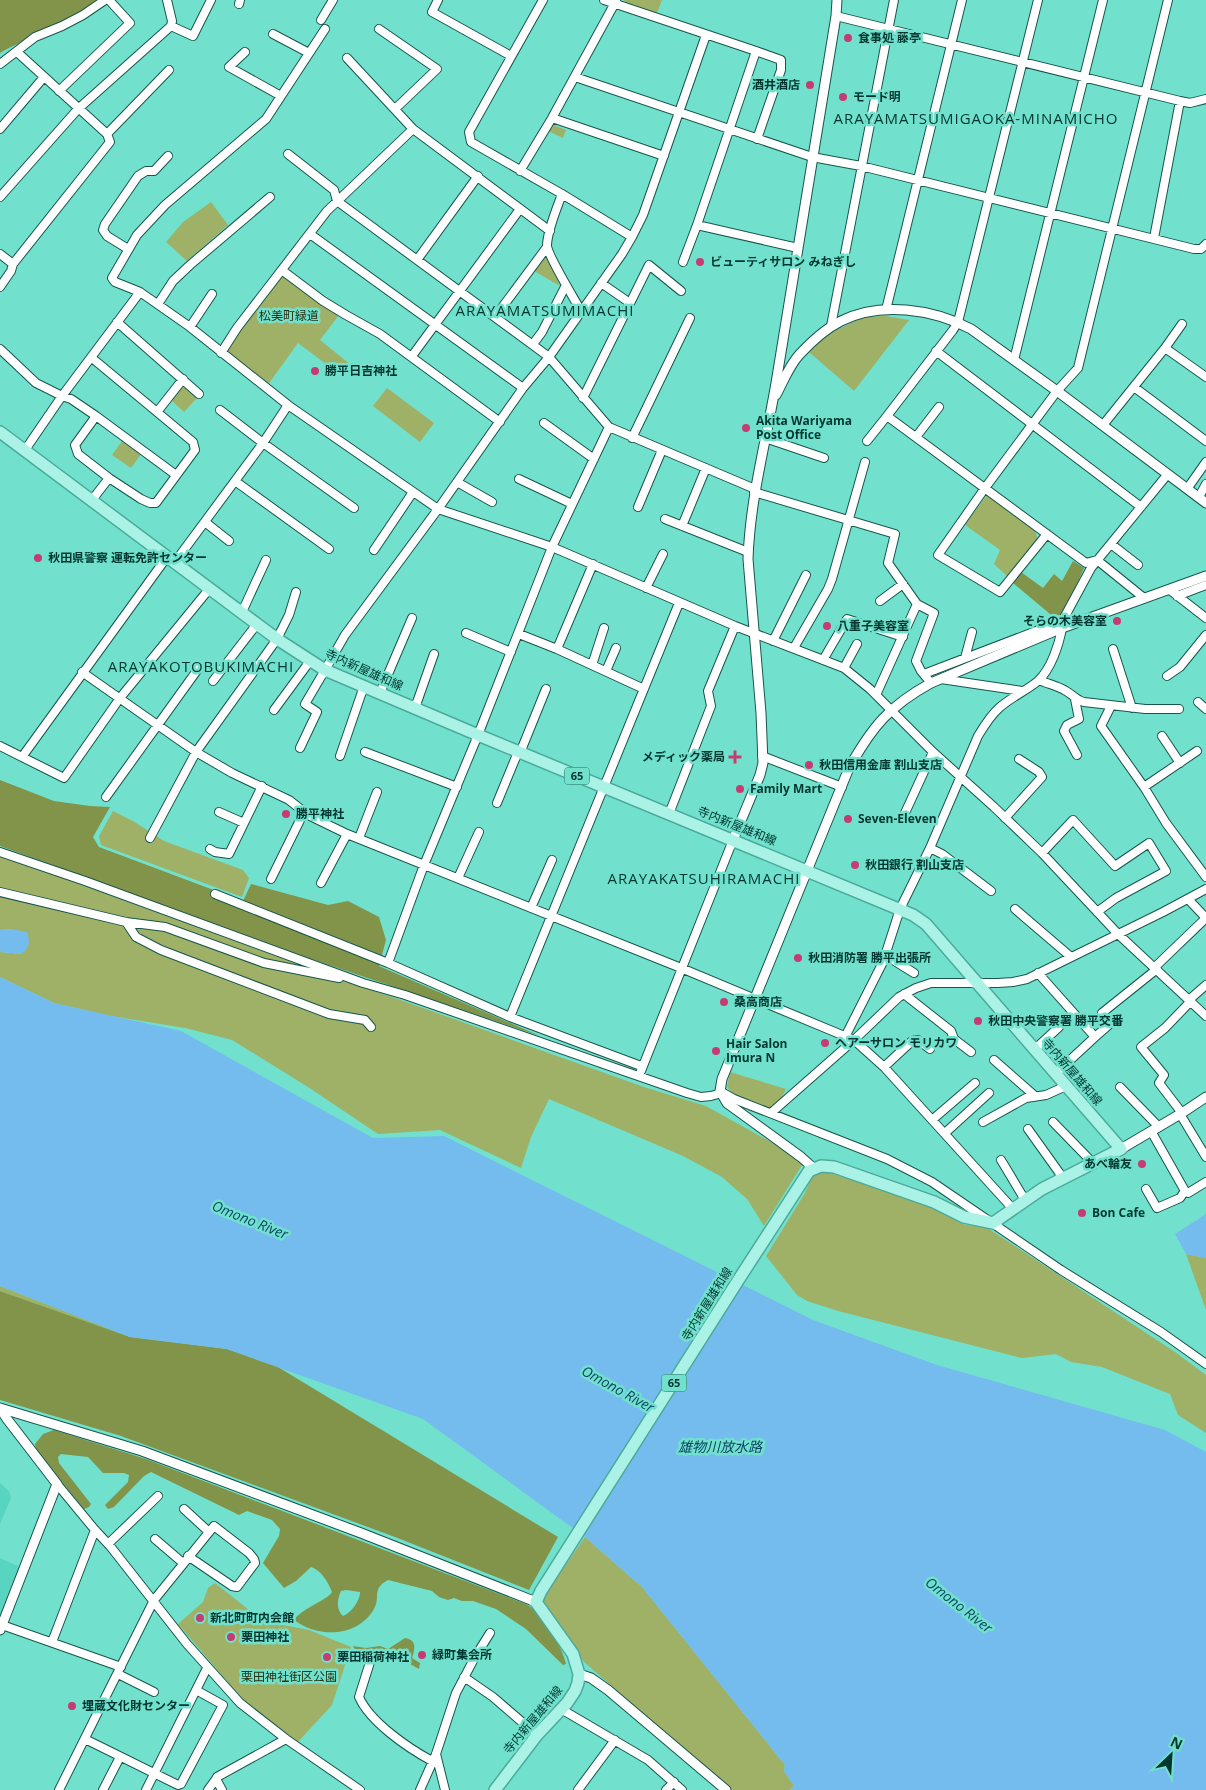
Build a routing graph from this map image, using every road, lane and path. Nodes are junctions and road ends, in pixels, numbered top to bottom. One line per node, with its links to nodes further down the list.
1 (105, 0): 26 (street)
2 (109, 0): 37 (street)
3 (167, 0): 18 (street)
4 (211, 0): 18 (street)
5 (333, 0): 17 (street)
6 (438, 0): 29 (street)
7 (543, 0): 29 (street)
8 (604, 0): 15 (street)
9 (837, 0): 16 (street)
10 (894, 0): 21 (street)
11 (962, 0): 24 (street)
12 (1038, 0): 31 (street)
13 (1103, 0): 35 (street)
14 (1168, 0): 38 (street)
15 (616, 2): 23 (street); 36 (street)
16 (836, 16): 21 (street); 54 (street)
17 (322, 20)
18 (171, 26): 42 (street)
19 (326, 29): 28 (street)
20 (379, 29): 43 (street)
21 (888, 30): 24 (street); 55 (street)
22 (272, 34): 28 (street)
23 (706, 35): 25 (street); 44 (street)
24 (950, 45): 31 (street); 58 (street)
25 (756, 51): 48 (street); 50 (street)
26 (17, 52): 32 (street); 34 (street)
27 (245, 52): 39 (street)
28 (309, 53): 39 (street)
29 (511, 56): 56 (street)
30 (346, 58): 43 (street)
31 (1022, 62): 35 (street); 62 (street)
32 (0, 64)
33 (169, 70): 49 (street)
34 (44, 77): 37 (street); 47 (street)
35 (1085, 77): 38 (street); 65 (street)
36 (575, 78): 44 (street); 45 (street)
37 (59, 90): 42 (street)
38 (1146, 93): 41 (street); 67 (street)
39 (281, 96): 75 (street)
40 (1206, 99): 41 (street)
41 (1180, 101): 71 (street)
42 (78, 109): 49 (street); 60 (street)
43 (394, 109): 46 (street)
44 (679, 112): 48 (street); 53 (street)
45 (552, 118): 53 (street); 56 (street)
46 (413, 128): 57 (street); 63 (street)
47 (0, 129)
48 (729, 129): 50 (street); 66 (street)
49 (107, 134): 79 (street)
50 (757, 139): 54 (street)
51 (288, 154): 63 (street)
52 (168, 156): 75 (street)
53 (664, 156): 70 (street)
54 (812, 157): 55 (street); 74 (street)
55 (860, 166): 58 (street); 98 (street)
56 (520, 171): 59 (street)
57 (478, 176): 64 (street); 77 (street)
58 (917, 181): 62 (street); 90 (street)
59 (562, 194): 68 (street); 70 (street)
60 (0, 197)
61 (270, 197): 89 (street)
62 (990, 198): 65 (street); 95 (street)
63 (337, 200): 69 (street); 77 (street)
64 (520, 209): 68 (street); 84 (street)
65 (1051, 214): 67 (street); 108 (street)
66 (697, 225): 74 (street); 78 (street)
67 (1112, 229): 71 (street); 113 (street)
68 (550, 231): 73 (street)
69 (310, 234): 80 (street); 96 (street)
70 (632, 238): 81 (street)
71 (1154, 238): 72 (street)
72 (1206, 244)
73 (547, 247): 82 (street); 92 (street)
74 (798, 248): 117 (street)
75 (128, 249): 86 (street)
76 (0, 254): 79 (street)
77 (417, 260): 84 (street)
78 (683, 262)
79 (13, 264): 83 (street)
80 (283, 271): 104 (street); 105 (street)
81 (601, 283): 88 (street); 91 (street)
82 (566, 285): 91 (street); 100 (street)
83 (0, 287)
84 (460, 291): 92 (street); 96 (street)
85 (681, 291): 88 (street)
86 (140, 292): 89 (street); 94 (street)
87 (212, 294): 99 (street)
88 (630, 303): 116 (street)
89 (158, 304): 99 (street)
90 (886, 310): 95 (street); 98 (street)
91 (581, 312): 106 (street)
92 (495, 317): 100 (street)
93 (690, 318): 131 (street)
94 (117, 322): 107 (street); 110 (street)
95 (958, 322): 103 (street); 108 (street)
96 (435, 324): 105 (street); 112 (street)
97 (1182, 324): 102 (street)
98 (830, 326): 117 (street)
99 (190, 327): 104 (street)
100 (533, 344): 106 (street)
101 (0, 348): 115 (street)
102 (1165, 348): 109 (street); 111 (street)
103 (936, 351): 123 (street); 126 (street)
104 (221, 353): 118 (street)
105 (412, 356): 124 (street)
106 (549, 357): 112 (street); 116 (street)
107 (92, 358): 115 (street); 121 (street)
108 (1014, 360): 113 (street)
109 (1206, 377)
110 (183, 379): 114 (street); 121 (street)
111 (1134, 387): 127 (street); 133 (street)
112 (523, 388): 124 (street)
113 (1057, 391): 126 (street); 127 (street)
114 (199, 394)
115 (62, 396): 122 (street); 136 (street)
116 (583, 398): 128 (street)
117 (773, 399): 132 (street)
118 (288, 406): 135 (street); 153 (street)
119 (939, 407): 130 (street)
120 (220, 410): 135 (street)
121 (157, 412): 143 (street)
122 (96, 416): 143 (street); 145 (street)
123 (887, 416): 130 (street); 134 (street)
124 (500, 422): 148 (street)
125 (544, 423): 139 (street)
126 (1034, 424): 150 (street); 158 (street)
127 (1103, 425): 144 (street)
128 (609, 427): 131 (street); 139 (street)
129 (0, 432): 136 (main road, 寺内新屋雄和線 / 65)
130 (916, 437): 150 (street)
131 (632, 438): 137 (street)
132 (765, 438): 138 (street); 152 (street)
133 (1206, 440)
134 (867, 441)
135 (262, 443): 147 (street); 159 (street)
136 (25, 450): 154 (main road, 寺内新屋雄和線 / 65)
137 (662, 450): 142 (street); 160 (street)
138 (824, 458)
139 (594, 459): 157 (street)
140 (865, 462): 163 (street)
141 (1206, 462): 151 (street)
142 (706, 468): 152 (street); 165 (street)
143 (176, 475): 145 (street)
144 (1167, 475): 151 (street); 158 (street)
145 (109, 478): 154 (street)
146 (519, 479): 157 (street)
147 (235, 481): 164 (street); 170 (street)
148 (457, 482): 156 (street); 161 (street)
149 (1206, 484): 155 (street)
150 (985, 488): 166 (street); 166 (street)
151 (1187, 489): 155 (street)
152 (755, 490): 163 (street); 172 (street)
153 (413, 492): 161 (street); 171 (street)
154 (92, 500): 174 (main road, 寺内新屋雄和線 / 65)
155 (1203, 500)
156 (492, 502)
157 (572, 504): 169 (street)
158 (1141, 507): 168 (street)
159 (354, 508)
160 (638, 508)
161 (438, 509): 169 (street); 219 (street)
162 (665, 518): 165 (street)
163 (849, 520): 181 (street); 207 (street)
164 (205, 522): 167 (street); 174 (street)
165 (682, 526): 172 (street)
166 (1047, 534): 176 (street)
167 (229, 541)
168 (1111, 544): 176 (street); 178 (street)
169 (552, 546): 177 (street); 200 (street)
170 (329, 548)
171 (374, 550)
172 (748, 552): 201 (street)
173 (663, 554): 184 (street)
174 (171, 559): 183 (main road, 寺内新屋雄和線 / 65); 221 (street)
175 (266, 560): 191 (street)
176 (1098, 560): 187 (street); 197 (street)
177 (592, 564): 184 (street); 209 (street)
178 (1138, 565)
179 (806, 575): 205 (street)
180 (1206, 576): 186 (street)
181 (903, 584): 188 (street); 190 (street)
182 (1206, 584): 186 (street)
183 (210, 588): 191 (main road, 寺内新屋雄和線 / 65); 234 (street)
184 (646, 588): 189 (street)
185 (296, 592): 204 (street)
186 (1174, 593): 187 (street); 193 (street)
187 (1144, 598): 197 (street)
188 (880, 602)
189 (679, 603): 195 (street); 229 (street)
190 (917, 604): 203 (street); 222 (street)
191 (242, 612): 194 (main road, 寺内新屋雄和線 / 65)
192 (412, 618): 232 (street)
193 (1206, 618)
194 (257, 624): 204 (main road, 寺内新屋雄和線 / 65); 226 (street)
195 (735, 626): 201 (street); 272 (street)
196 (604, 628): 216 (street)
197 (1060, 629): 213 (street); 224 (street); 225 (street)
198 (972, 632): 213 (street)
199 (466, 633): 211 (street)
200 (519, 634): 209 (street); 211 (street)
201 (755, 634): 205 (street); 257 (street)
202 (1206, 635): 223 (street)
203 (903, 637): 215 (street); 233 (street)
204 (277, 639): 214 (main road, 寺内新屋雄和線 / 65); 250 (street)
205 (773, 641): 215 (street)
206 (857, 644): 217 (street)
207 (795, 646)
208 (616, 648): 220 (street)
209 (557, 649): 216 (street)
210 (1113, 649): 239 (street)
211 (511, 652): 245 (street)
212 (434, 654): 238 (street)
213 (965, 658): 222 (street)
214 (310, 660): 219 (main road, 寺内新屋雄和線 / 65); 242 (street)
215 (823, 660): 217 (street)
216 (592, 665): 220 (street)
217 (844, 668): 233 (street)
218 (198, 669): 244 (street)
219 (325, 670): 228 (main road, 寺内新屋雄和線 / 65); 248 (street)
220 (606, 671): 229 (street)
221 (82, 672): 234 (street); 255 (street)
222 (924, 674): 227 (street)
223 (1167, 676)
224 (941, 679): 227 (street); 231 (street)
225 (1038, 680): 231 (street); 235 (street)
226 (213, 681)
227 (931, 683): 243 (street)
228 (364, 686): 232 (main road, 寺内新屋雄和線 / 65); 256 (street)
229 (644, 689): 263 (street)
230 (546, 690): 252 (street)
231 (1022, 691): 260 (street)
232 (380, 693): 238 (main road, 寺内新屋雄和線 / 65)
233 (876, 695): 243 (street)
234 (120, 698): 244 (street); 255 (street)
235 (1075, 699): 237 (street); 254 (street)
236 (1198, 702): 241 (street)
237 (1111, 706): 239 (street); 265 (street)
238 (415, 708): 245 (main road, 寺内新屋雄和線 / 65)
239 (1132, 708): 240 (street)
240 (1179, 709)
241 (1206, 709)
242 (274, 710)
243 (890, 710): 253 (street); 264 (street)
244 (157, 724): 250 (street); 267 (street)
245 (478, 735): 252 (main road, 寺内新屋雄和線 / 65); 262 (street)
246 (1162, 736): 259 (street)
247 (0, 746): 255 (street)
248 (300, 748)
249 (1197, 751): 259 (street)
250 (196, 752): 261 (street); 277 (street)
251 (365, 752): 262 (street)
252 (519, 752): 263 (main road, 寺内新屋雄和線 / 65); 268 (street)
253 (933, 752): 260 (street); 271 (street)
254 (1077, 755)
255 (22, 756)
256 (340, 756)
257 (762, 756): 264 (street); 279 (street)
258 (1019, 759): 273 (street)
259 (1180, 763): 265 (street)
260 (961, 778): 273 (street); 280 (street)
261 (262, 786): 270 (street); 274 (street)
262 (457, 787): 285 (street)
263 (604, 787): 272 (main road, 寺内新屋雄和線 / 65); 300 (street)
264 (842, 787): 286 (street)
265 (1144, 787): 287 (street)
266 (377, 792): 278 (street)
267 (106, 797)
268 (497, 803)
269 (219, 812): 274 (street)
270 (304, 812): 276 (street); 289 (street)
271 (905, 812)
272 (669, 814): 279 (main road, 寺内新屋雄和線 / 65)
273 (1005, 818): 283 (street)
274 (244, 824): 281 (street)
275 (479, 832): 288 (street)
276 (348, 834): 278 (street); 290 (street)
277 (150, 838)
278 (359, 838): 285 (street)
279 (733, 840): 286 (main road, 寺内新屋雄和線 / 65); 306 (street)
280 (930, 848): 292 (street); 297 (street)
281 (210, 849)
282 (0, 852): 310 (street)
283 (1042, 853): 299 (street); 299 (street)
284 (552, 860): 296 (street)
285 (424, 865): 288 (street); 305 (street)
286 (808, 870): 297 (main road, 寺内新屋雄和線 / 65); 314 (street)
287 (1206, 877)
288 (458, 878): 296 (street)
289 (270, 879)
290 (321, 883)
291 (1206, 889): 295 (street)
292 (991, 891)
293 (0, 892): 301 (street)
294 (215, 894): 305 (street)
295 (1188, 899): 302 (street); 307 (street)
296 (531, 908): 300 (street)
297 (900, 909): 303 (street); 311 (main road, 寺内新屋雄和線 / 65)
298 (1015, 909): 304 (street)
299 (1097, 912): 302 (street)
300 (552, 916): 306 (street); 317 (street)
301 (126, 922): 310 (street); 318 (street)
302 (1118, 934): 304 (street); 307 (street)
303 (885, 955): 308 (street); 320 (street)
304 (1071, 957): 309 (street)
305 (388, 963): 317 (street)
306 (681, 968): 314 (street); 327 (street)
307 (1156, 968): 315 (street); 321 (street)
308 (914, 973)
309 (1038, 973): 311 (street); 321 (street)
310 (363, 983): 330 (street)
311 (976, 983): 313 (street); 324 (main road, 寺内新屋雄和線 / 65)
312 (1206, 985): 315 (street)
313 (904, 994): 322 (street); 325 (street)
314 (755, 1000): 320 (street); 334 (street)
315 (1190, 1000): 316 (street); 339 (street)
316 (1206, 1016)
317 (510, 1017): 327 (street)
318 (371, 1027)
319 (1059, 1027): 324 (street)
320 (846, 1037): 322 (street)
321 (1095, 1037): 329 (street)
322 (854, 1040): 328 (street); 338 (street)
323 (930, 1049): 328 (street)
324 (1034, 1050): 329 (main road, 寺内新屋雄和線 / 65)
325 (971, 1052)
326 (994, 1060): 336 (street)
327 (641, 1066): 330 (street)
328 (884, 1067): 340 (street)
329 (1055, 1074): 332 (main road, 寺内新屋雄和線 / 65)
330 (640, 1078): 334 (street)
331 (975, 1083): 340 (street)
332 (1066, 1086): 336 (street); 346 (main road, 寺内新屋雄和線 / 65)
333 (1120, 1087): 344 (street)
334 (720, 1091): 338 (street); 350 (street)
335 (989, 1093): 345 (street)
336 (1036, 1096): 341 (street)
337 (1206, 1097): 339 (street)
338 (771, 1113): 357 (street)
339 (1181, 1114): 344 (street); 347 (street)
340 (932, 1120): 345 (street)
341 (983, 1122)
342 (1053, 1122): 349 (street)
343 (1028, 1129): 351 (street)
344 (1155, 1129): 346 (street); 354 (street)
345 (945, 1134): 356 (street)
346 (1121, 1149): 349 (main road)
347 (1206, 1157)
348 (1001, 1160): 355 (street)
349 (1092, 1162): 351 (main road)
350 (809, 1172): 357 (main road); 369 (main road, 寺内新屋雄和線 / 65)
351 (1063, 1178): 355 (main road)
352 (1206, 1182): 354 (street)
353 (1146, 1189): 354 (street)
354 (1185, 1191)
355 (1025, 1200): 356 (main road)
356 (1013, 1209): 357 (main road)
357 (993, 1223): 358 (street)
358 (1206, 1364)
359 (0, 1408): 360 (street); 369 (street)
360 (57, 1484): 363 (street); 371 (street)
361 (158, 1496): 366 (street)
362 (184, 1509): 364 (street)
363 (94, 1530): 366 (street); 373 (street)
364 (209, 1532): 367 (street); 367 (street)
365 (155, 1538): 368 (street)
366 (108, 1544): 370 (street)
367 (188, 1556): 368 (street)
368 (183, 1563): 370 (street)
369 (538, 1596): 377 (main road)
370 (154, 1600): 375 (street); 376 (street)
371 (1, 1628): 373 (street)
372 (490, 1633): 378 (street)
373 (52, 1642): 376 (street)
374 (371, 1659): 387 (street)
375 (207, 1668): 379 (street); 384 (street)
376 (119, 1670): 380 (street); 383 (street)
377 (579, 1674): 381 (main road, 寺内新屋雄和線); 403 (street)
378 (464, 1677): 382 (street); 387 (street)
379 (196, 1690): 388 (street); 388 (street)
380 (154, 1692)
381 (562, 1709): 382 (main road, 寺内新屋雄和線); 385 (street)
382 (537, 1735): 399 (main road, 寺内新屋雄和線)
383 (85, 1739): 386 (street); 391 (street)
384 (286, 1739): 389 (street); 396 (street)
385 (615, 1740): 390 (street); 400 (street)
386 (120, 1757): 388 (street); 392 (street)
387 (434, 1757): 397 (street); 398 (street)
388 (154, 1773): 393 (street)
389 (216, 1779): 394 (street); 395 (street)
390 (674, 1782): 401 (street); 402 (street)
391 (59, 1790)
392 (103, 1790)
393 (146, 1790)
394 (208, 1790)
395 (222, 1790)
396 (360, 1790)
397 (420, 1790)
398 (446, 1790)
399 (496, 1790)
400 (578, 1790)
401 (666, 1790)
402 (682, 1790)
403 (726, 1790)

